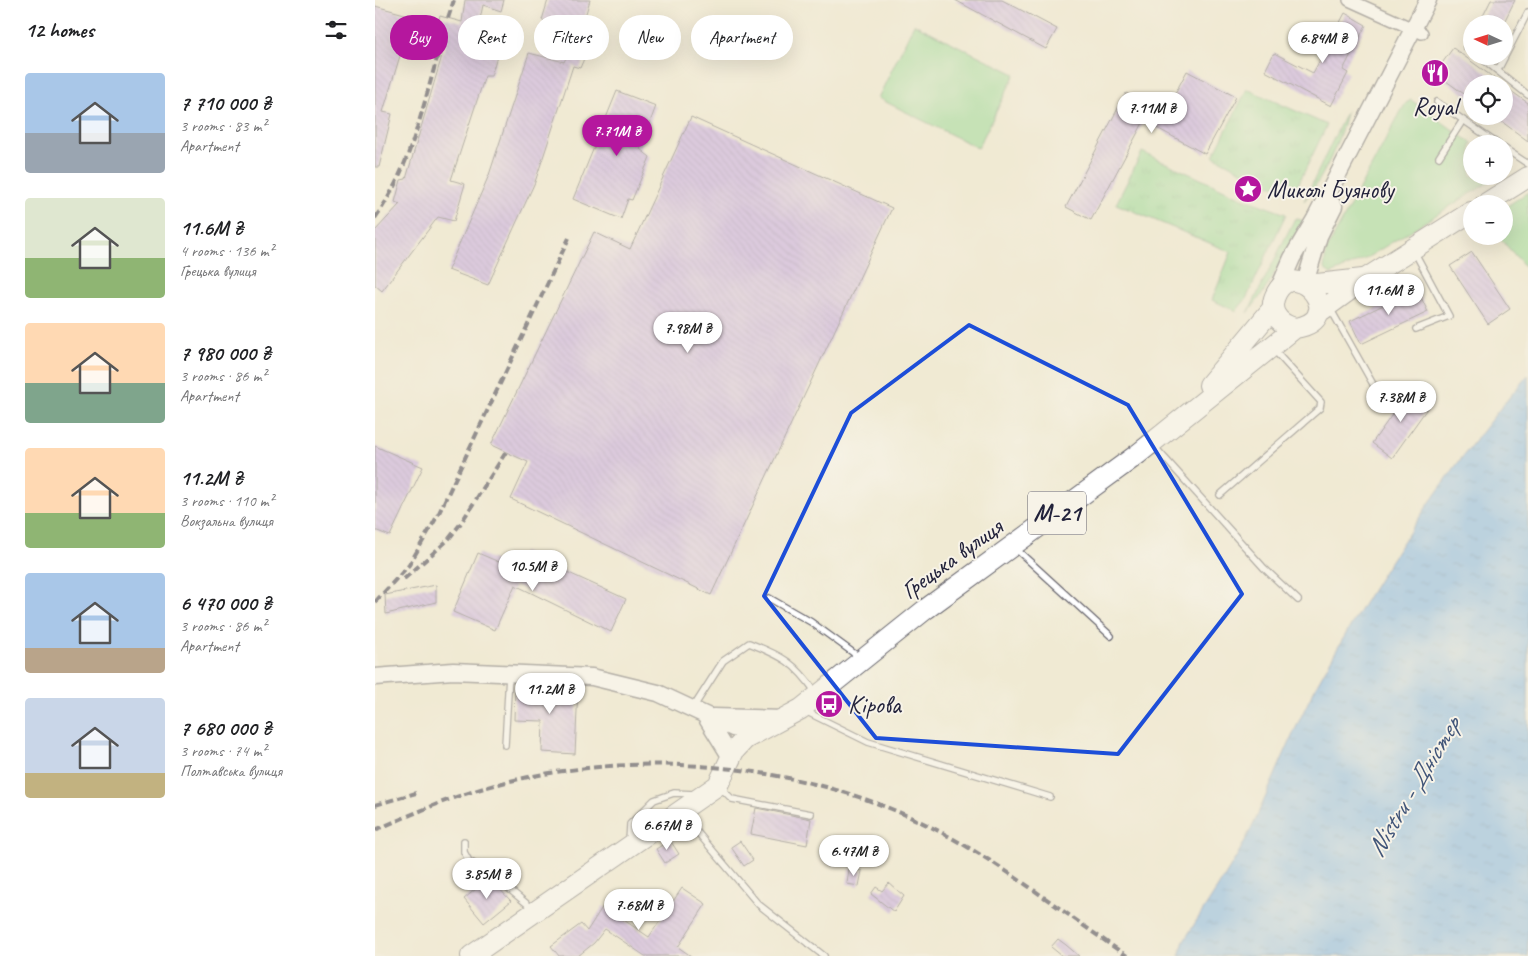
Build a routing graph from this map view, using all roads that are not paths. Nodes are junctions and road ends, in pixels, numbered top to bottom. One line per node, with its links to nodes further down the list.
1 (1349, 0): 5 (street)
2 (1428, 0): 5 (main road)
3 (1439, 0): 5 (main road)
4 (1528, 12): 7 (lane)
5 (1417, 31): 21 (main road); 22 (main road)
6 (1492, 65): 7 (lane)
7 (1499, 70): 8 (lane)
8 (1528, 95)
9 (1437, 102): 10 (lane)
10 (1463, 120): 14 (lane)
11 (1470, 125): 12 (lane)
12 (1485, 135)
13 (1513, 154): 15 (lane)
14 (1439, 157)
15 (1528, 164)
16 (1528, 177): 17 (highway)
17 (1499, 195)
18 (1463, 217): 19 (highway, М-21)
19 (1413, 249): 20 (highway, М-21); 26 (lane)
20 (1365, 278): 21 (highway, М-21); 24 (highway, М-21)
21 (1307, 284): 22 (highway, М-21); 24 (highway)
22 (1279, 288): 23 (highway, М-21)
23 (1273, 308): 25 (highway); 29 (highway, Грецька вулиця / М-21)
24 (1323, 309): 25 (highway, М-21); 28 (lane)
25 (1295, 328): 27 (highway, Грецька вулиця / М-21)
26 (1417, 329)
27 (1271, 347): 29 (highway, Грецька вулиця / М-21); 31 (lane)
28 (1378, 393)
29 (1185, 414): 30 (highway, Грецька вулиця / М-21)
30 (1151, 443): 32 (highway, Грецька вулиця / М-21); 34 (lane)
31 (1220, 495)
32 (1012, 546): 35 (lane); 36 (highway, Грецька вулиця / М-21)
33 (769, 598): 36 (lane)
34 (1299, 600)
35 (1111, 636)
36 (863, 659): 39 (highway, Грецька вулиця / М-21)
37 (509, 673): 38 (main road); 40 (main road); 43 (lane)
38 (375, 677)
39 (818, 696): 40 (lane); 41 (highway, Грецька вулиця / М-21)
40 (699, 713): 41 (main road); 42 (main road); 44 (main road)
41 (792, 714): 42 (highway, Грецька вулиця / М-21); 46 (lane)
42 (752, 736): 44 (highway, М-21)
43 (505, 745)
44 (732, 759): 45 (highway, М-21)
45 (711, 790): 47 (highway, М-21); 48 (lane); 50 (lane)
46 (1050, 797)
47 (679, 810): 50 (highway, М-21); 53 (lane)
48 (811, 814)
49 (464, 841): 51 (lane)
50 (629, 846): 51 (highway, М-21)
51 (535, 911): 52 (highway, М-21)
52 (471, 956)
53 (824, 956)

